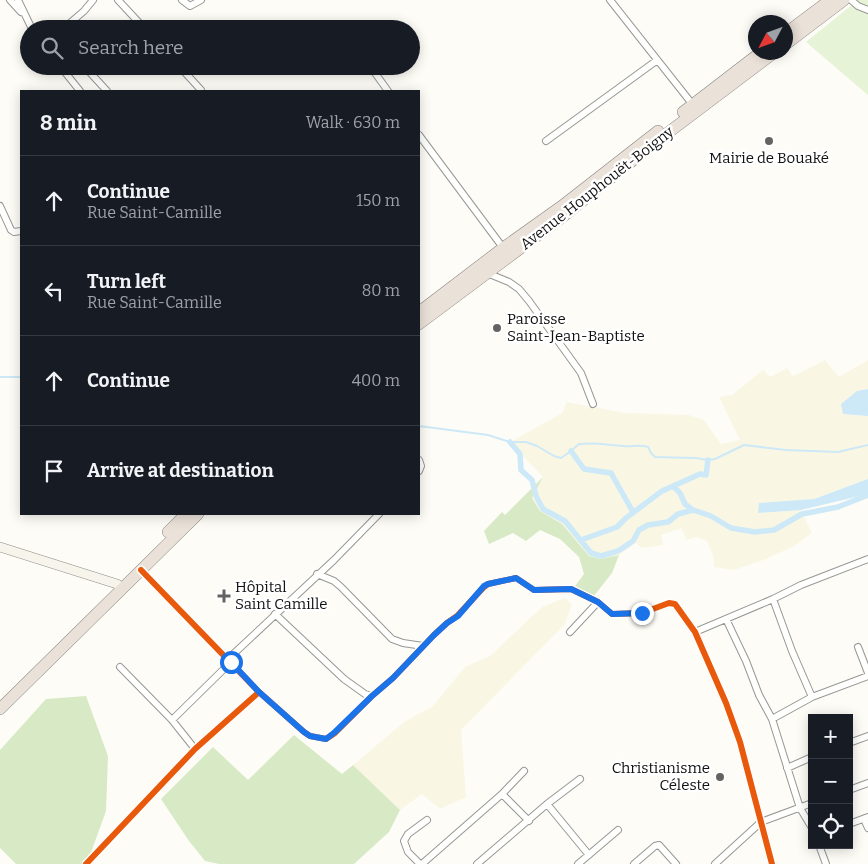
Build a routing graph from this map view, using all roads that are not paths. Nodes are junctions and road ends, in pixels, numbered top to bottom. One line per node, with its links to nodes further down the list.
1 (10, 0): 12 (street)
2 (18, 0): 12 (street)
3 (93, 0): 14 (street)
4 (118, 0): 15 (street)
5 (182, 0): 6 (street)
6 (201, 0)
7 (610, 0): 20 (street)
8 (830, 0): 16 (highway)
9 (844, 0): 17 (highway)
10 (851, 0): 11 (street)
11 (868, 10)
12 (24, 15): 13 (street)
13 (27, 20)
14 (74, 20)
15 (137, 20)
16 (793, 28)
17 (793, 39)
18 (751, 60): 29 (highway, Avenue Houphouët-Boigny)
19 (764, 60): 34 (highway, Avenue Houphouët-Boigny)
20 (656, 61): 29 (street); 31 (street)
21 (67, 75): 25 (street)
22 (92, 75): 26 (street)
23 (187, 75): 27 (street)
24 (376, 75): 28 (street)
25 (79, 90)
26 (105, 90)
27 (201, 90)
28 (387, 90)
29 (692, 105): 34 (highway, Avenue Houphouët-Boigny)
30 (420, 135): 34 (street)
31 (546, 141)
32 (0, 206): 33 (street)
33 (20, 231)
34 (506, 252): 35 (highway, Avenue Houphouët-Boigny); 36 (highway, Avenue Houphouët-Boigny)
35 (487, 272): 37 (highway, Avenue Houphouët-Boigny); 38 (street)
36 (420, 311)
37 (420, 323)
38 (593, 404)
39 (185, 515): 46 (highway)
40 (197, 515): 44 (highway)
41 (379, 515): 45 (street)
42 (0, 547): 46 (street)
43 (868, 558): 47 (street)
44 (141, 570): 46 (highway); 55 (street)
45 (317, 574): 49 (street); 53 (street)
46 (120, 586): 61 (highway); 62 (highway)
47 (773, 599): 50 (street); 60 (street)
48 (598, 602): 51 (street); 52 (street); 53 (street)
49 (275, 614): 55 (street); 59 (street)
50 (726, 619): 52 (street); 63 (street)
51 (570, 632)
52 (695, 632): 82 (street)
53 (423, 646): 59 (street)
54 (858, 647): 57 (street)
55 (230, 660): 58 (street); 64 (street)
56 (120, 667): 64 (street)
57 (868, 674): 60 (street)
58 (259, 692): 59 (street); 67 (street)
59 (372, 696)
60 (812, 697): 63 (street)
61 (0, 699)
62 (0, 709)
63 (772, 719): 69 (street)
64 (172, 720): 67 (street)
65 (868, 736): 66 (street)
66 (853, 742)
67 (195, 748): 90 (street)
68 (808, 759): 69 (street)
69 (787, 768): 77 (street)
70 (524, 771): 74 (street)
71 (580, 779): 75 (street)
72 (868, 783): 73 (street)
73 (853, 789)
74 (502, 794): 80 (street); 88 (street)
75 (547, 804): 80 (street); 87 (street)
76 (810, 804): 77 (street)
77 (800, 808): 81 (street); 82 (street)
78 (866, 818): 83 (street); 84 (street)
79 (428, 820): 88 (street)
80 (529, 821): 91 (street)
81 (808, 821)
82 (761, 822): 89 (street); 95 (street)
83 (853, 823)
84 (868, 828)
85 (618, 830): 87 (street)
86 (820, 849): 96 (street)
87 (589, 855): 92 (street)
88 (417, 863)
89 (771, 863)
90 (86, 864)
91 (477, 864)
92 (578, 864)
93 (634, 864): 94 (street)
94 (676, 864)
95 (716, 864)
96 (826, 864)

